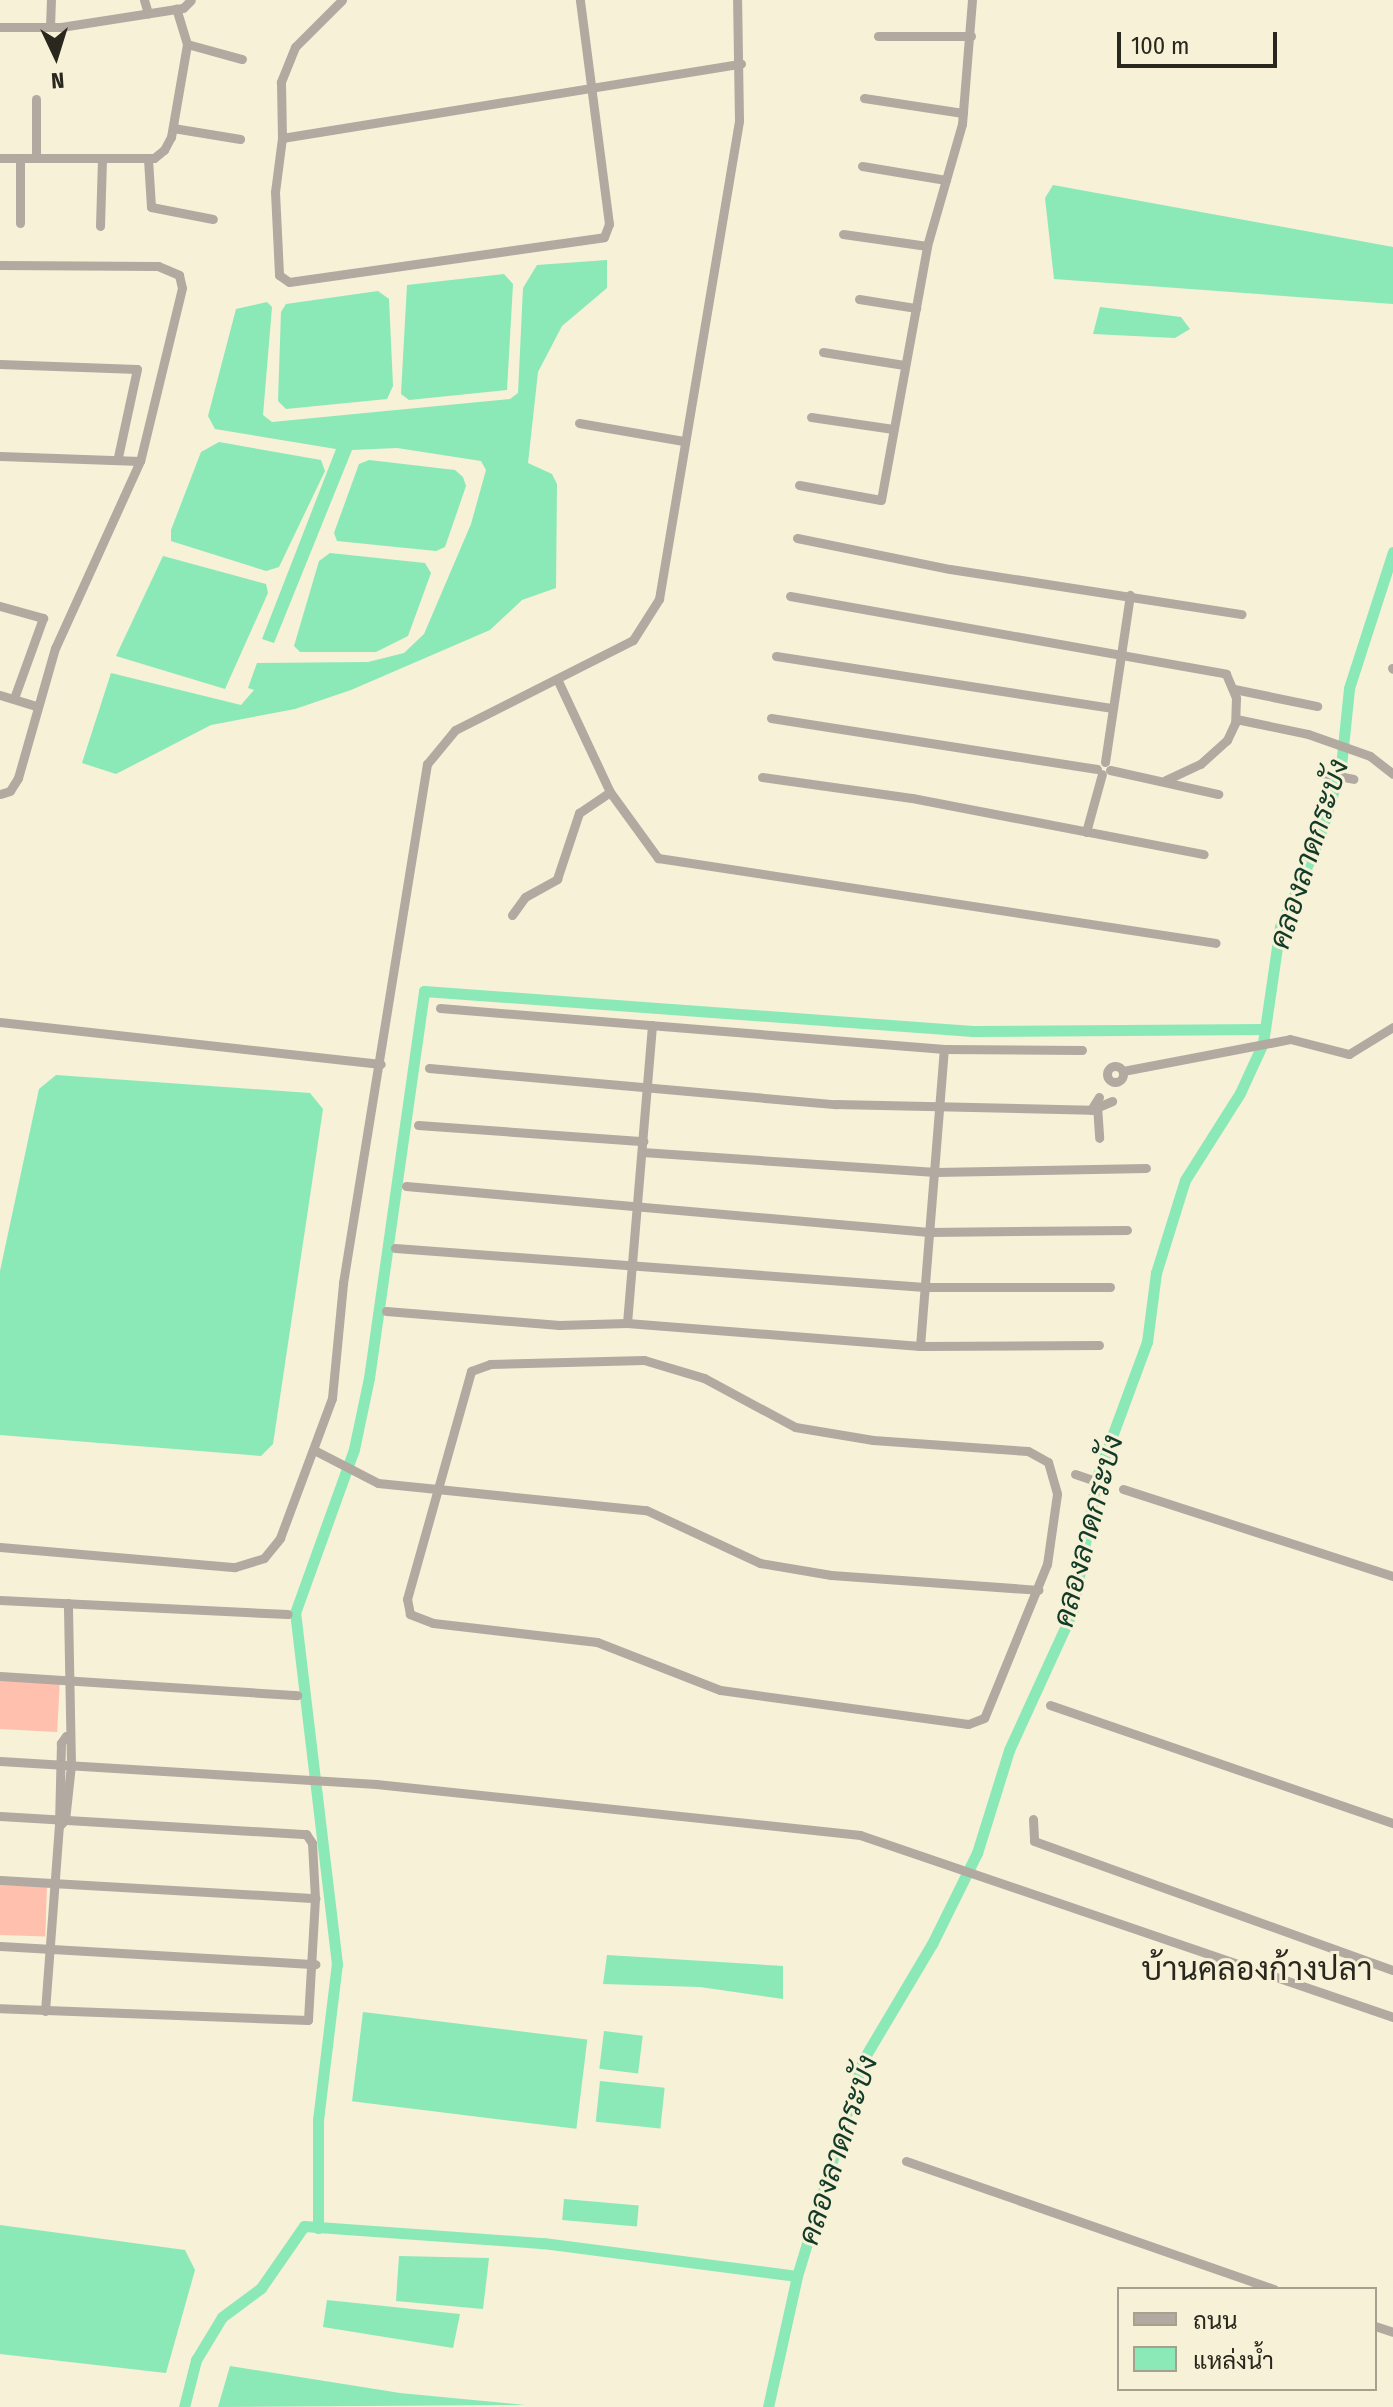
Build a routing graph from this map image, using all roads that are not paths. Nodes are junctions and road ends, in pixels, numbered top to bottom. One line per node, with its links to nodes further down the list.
1 (51, 0): 11 (street)
2 (144, 0): 9 (street)
3 (191, 0): 8 (street)
4 (342, 0): 22 (street)
5 (580, 0): 17 (street)
6 (737, 0): 16 (street)
7 (972, 0): 13 (street)
8 (176, 9): 9 (street); 14 (street)
9 (148, 13): 11 (street)
10 (0, 27): 11 (street)
11 (50, 27)
12 (878, 36): 13 (street)
13 (971, 36): 20 (street)
14 (187, 44): 15 (street); 21 (street)
15 (242, 59)
16 (741, 64): 17 (street); 45 (street)
17 (591, 89): 22 (street); 22 (street)
18 (864, 98): 20 (street)
19 (36, 99): 26 (street)
20 (963, 113): 30 (street)
21 (173, 128): 23 (street); 28 (street)
22 (282, 138)
23 (240, 139)
24 (0, 158): 25 (street)
25 (20, 158): 26 (street); 32 (street)
26 (36, 158): 27 (street)
27 (102, 159): 28 (street); 33 (street)
28 (148, 159): 31 (street)
29 (862, 166): 30 (street)
30 (946, 180): 35 (street)
31 (213, 219)
32 (20, 223)
33 (100, 226)
34 (843, 234): 35 (street)
35 (927, 246): 38 (street)
36 (0, 265): 48 (street)
37 (859, 299): 38 (street)
38 (916, 308): 41 (street)
39 (823, 352): 41 (street)
40 (0, 364): 47 (street)
41 (904, 365): 44 (street)
42 (811, 417): 44 (street)
43 (579, 423): 45 (street)
44 (893, 429): 49 (street)
45 (683, 441): 57 (street)
46 (0, 456): 47 (street)
47 (118, 457): 48 (street)
48 (140, 461): 61 (street)
49 (799, 485)
50 (797, 538): 51 (street)
51 (1130, 595): 54 (street); 56 (street)
52 (790, 596): 56 (street)
53 (0, 606): 60 (street)
54 (1242, 614)
55 (776, 656): 63 (street)
56 (1119, 656): 58 (street); 63 (street)
57 (558, 681): 72 (street); 85 (street)
58 (1234, 689): 62 (street); 65 (street)
59 (0, 695): 60 (street)
60 (14, 698): 61 (street)
61 (37, 706): 73 (street)
62 (1317, 706)
63 (1111, 708): 66 (street)
64 (771, 718): 66 (street)
65 (1236, 719): 68 (street); 71 (street)
66 (1104, 769): 71 (street); 75 (street)
67 (1324, 774): 70 (street)
68 (1393, 774)
69 (762, 777): 75 (street)
70 (1352, 779)
71 (1166, 780): 74 (street)
72 (610, 792): 77 (street); 78 (street)
73 (0, 794)
74 (1218, 794)
75 (1086, 832): 76 (street)
76 (1204, 854)
77 (512, 915)
78 (1216, 943)
79 (440, 1008): 81 (street)
80 (0, 1022): 85 (street)
81 (652, 1025): 83 (street); 89 (street)
82 (1393, 1027): 87 (street)
83 (944, 1049): 84 (street); 91 (street)
84 (1082, 1050)
85 (381, 1064): 109 (street)
86 (429, 1068): 89 (street)
87 (1121, 1076): 88 (street); 88 (street); 90 (street)
88 (1108, 1078): 90 (street)
89 (648, 1087): 91 (street); 94 (street)
90 (1097, 1101): 91 (street); 93 (street)
91 (940, 1108): 96 (street)
92 (418, 1125): 94 (street)
93 (1099, 1138)
94 (642, 1147): 96 (street); 98 (street)
95 (1146, 1168): 96 (street)
96 (935, 1172): 100 (street)
97 (406, 1186): 98 (street)
98 (638, 1204): 100 (street); 102 (street)
99 (1127, 1230): 100 (street)
100 (929, 1232): 103 (street)
101 (395, 1248): 102 (street)
102 (632, 1265): 103 (street); 106 (street)
103 (925, 1287): 104 (street); 108 (street)
104 (1110, 1287)
105 (386, 1311): 106 (street)
106 (627, 1323): 108 (street)
107 (1099, 1345): 108 (street)
108 (920, 1346)
109 (314, 1450): 112 (street); 114 (street)
110 (1075, 1474): 111 (street)
111 (1104, 1484)
112 (435, 1487): 116 (street); 116 (street); 116 (street)
113 (1123, 1489): 115 (street)
114 (0, 1547)
115 (1393, 1576)
116 (1038, 1590)
117 (0, 1600): 118 (street)
118 (68, 1603): 119 (street); 121 (street)
119 (288, 1614)
120 (0, 1676): 121 (street)
121 (69, 1679): 122 (street); 124 (street)
122 (297, 1695)
123 (1050, 1705): 131 (street)
124 (66, 1736): 126 (street); 127 (street)
125 (0, 1761): 126 (street)
126 (59, 1765): 127 (street); 130 (street)
127 (71, 1765): 130 (street); 141 (street)
128 (0, 1816): 130 (street)
129 (1033, 1819): 138 (street)
130 (60, 1822): 133 (street); 134 (street)
131 (1393, 1823)
132 (0, 1880): 133 (street)
133 (54, 1881): 134 (street); 136 (street)
134 (315, 1898): 137 (street)
135 (0, 1946): 136 (street)
136 (48, 1948): 137 (street); 140 (street)
137 (315, 1964): 140 (street)
138 (1393, 1970)
139 (0, 2008): 140 (street)
140 (45, 2011)
141 (1393, 2017)
142 (906, 2161): 143 (street)
143 (1268, 2287)

